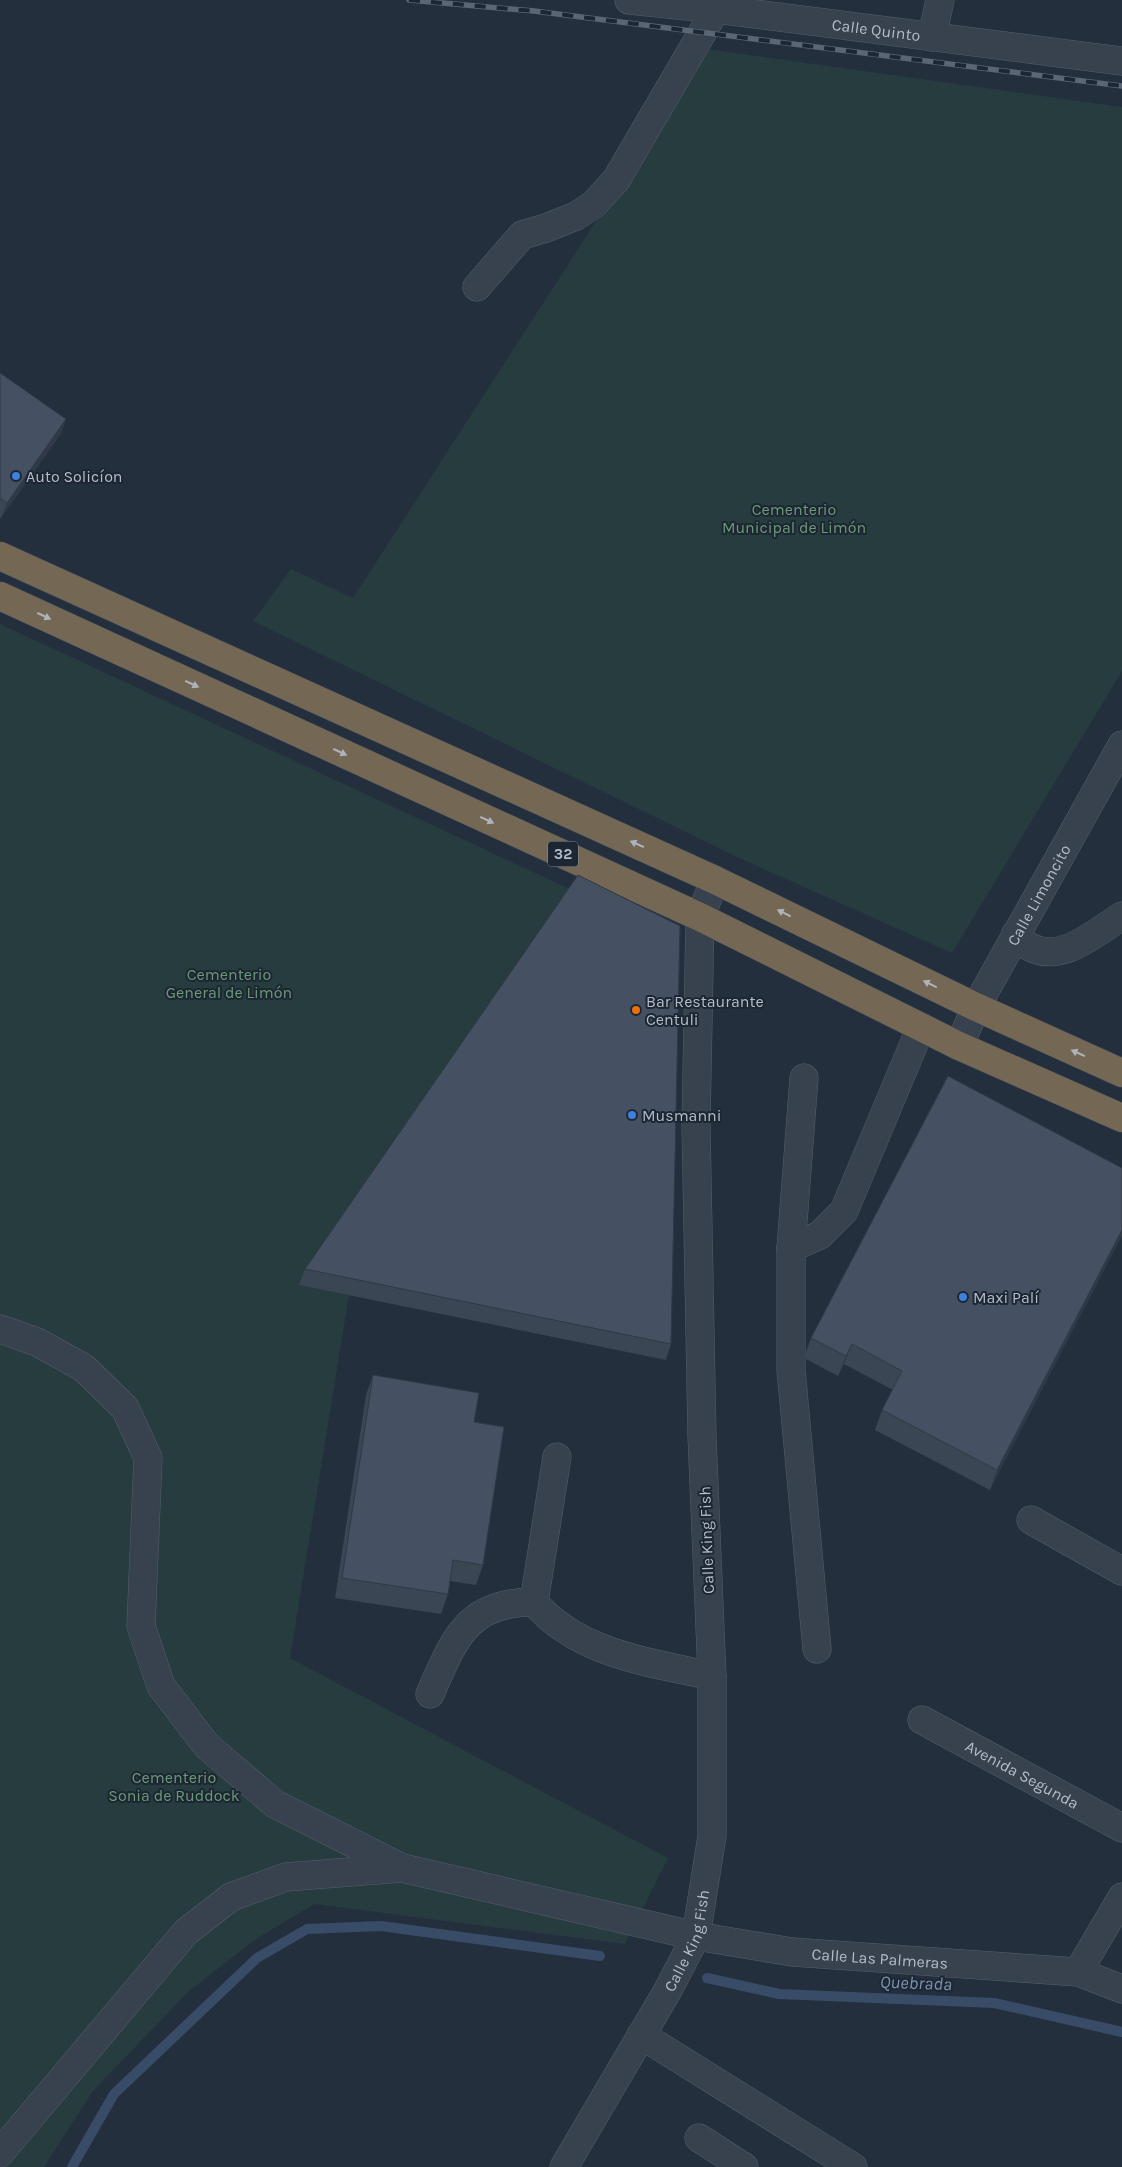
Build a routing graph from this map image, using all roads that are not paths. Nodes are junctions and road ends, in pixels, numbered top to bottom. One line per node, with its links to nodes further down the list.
1 (629, 0): 3 (street, Calle Quinto)
2 (940, 0): 4 (street)
3 (716, 9): 4 (street, Calle Quinto); 6 (street)
4 (932, 37): 5 (street, Calle Quinto)
5 (1122, 61)
6 (478, 288)
7 (0, 556): 10 (highway, 32, one-way to 7)
8 (0, 596): 12 (highway, 32, one-way to 12)
9 (1122, 745): 13 (street, Calle Limoncito)
10 (715, 880): 12 (street, Calle King Fish); 14 (highway, 32, one-way to 10)
11 (1122, 916): 13 (street)
12 (700, 917): 15 (highway, 32); 27 (street, Calle King Fish)
13 (1015, 935): 14 (street, Calle Limoncito)
14 (976, 1007): 16 (street, Calle Limoncito); 17 (highway, 32, one-way to 14)
15 (922, 1028): 16 (highway, 32); 20 (street)
16 (959, 1046): 19 (highway, 32)
17 (1122, 1073)
18 (804, 1078): 20 (street)
19 (1122, 1118)
20 (792, 1248): 26 (street)
21 (0, 1329): 31 (street)
22 (557, 1457): 25 (street)
23 (1030, 1520): 24 (street)
24 (1122, 1571)
25 (534, 1602): 27 (street); 28 (street)
26 (817, 1649)
27 (712, 1676): 33 (street, Calle King Fish)
28 (430, 1694)
29 (922, 1720): 30 (street, Avenida Segunda)
30 (1122, 1828)
31 (402, 1868): 33 (street, Calle Las Palmeras); 38 (street)
32 (1122, 1897): 34 (street)
33 (696, 1936): 34 (street, Calle Las Palmeras); 36 (street, Calle King Fish)
34 (1078, 1972): 35 (street, Calle Las Palmeras)
35 (1122, 1989)
36 (641, 2035): 39 (street, Calle King Fish); 41 (street)
37 (699, 2138): 40 (street)
38 (0, 2153)
39 (564, 2167)
40 (744, 2167)
41 (853, 2167)

